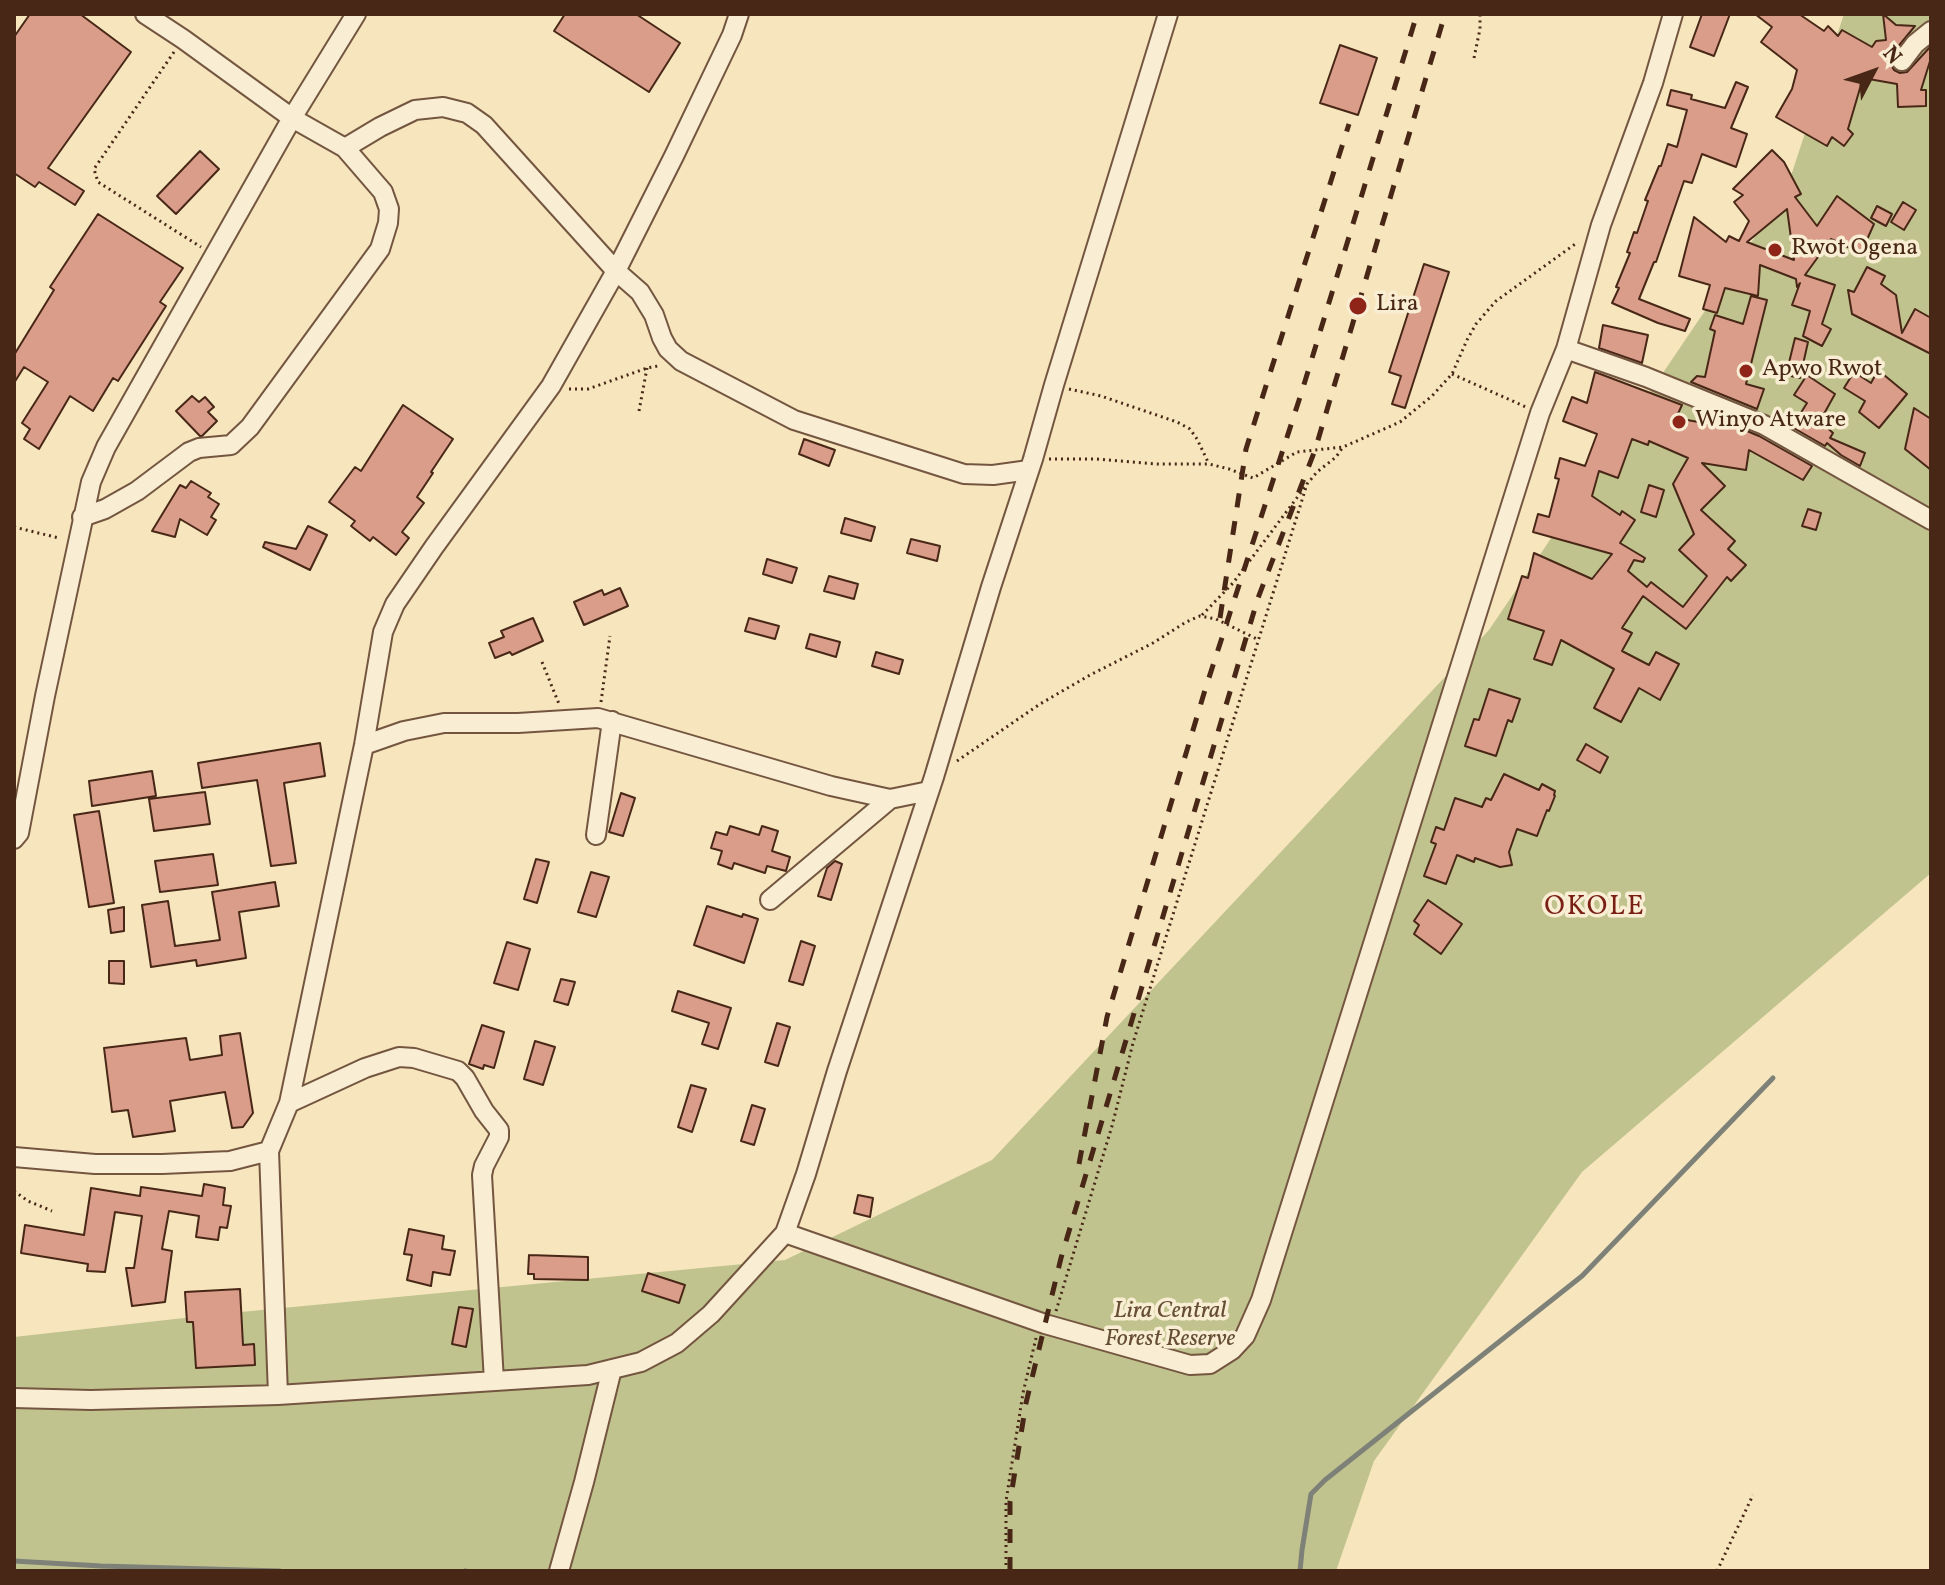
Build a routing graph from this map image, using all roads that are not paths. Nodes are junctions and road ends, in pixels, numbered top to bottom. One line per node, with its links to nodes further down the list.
1 (145, 14): 8 (street)
2 (356, 14): 8 (street)
3 (739, 14): 10 (street)
4 (1168, 14): 12 (street)
5 (1673, 14): 11 (street)
6 (1931, 31): 7 (street)
7 (1902, 61)
8 (292, 118): 9 (street); 13 (street)
9 (345, 148): 10 (street); 13 (street)
10 (616, 271): 12 (street); 16 (street)
11 (1566, 349): 14 (street); 25 (street)
12 (1031, 465): 17 (street)
13 (82, 517): 20 (street)
14 (1931, 520)
15 (605, 719): 16 (street); 18 (street); 19 (street)
16 (364, 745): 22 (street)
17 (931, 784): 18 (street); 25 (street)
18 (890, 799): 21 (street)
19 (596, 835)
20 (14, 839)
21 (770, 900)
22 (289, 1103): 23 (street); 27 (street)
23 (269, 1151): 24 (street); 28 (street)
24 (14, 1157)
25 (785, 1233): 26 (street)
26 (612, 1369): 27 (street); 30 (street)
27 (494, 1381): 28 (street)
28 (278, 1395): 29 (street)
29 (14, 1398)
30 (559, 1571)

